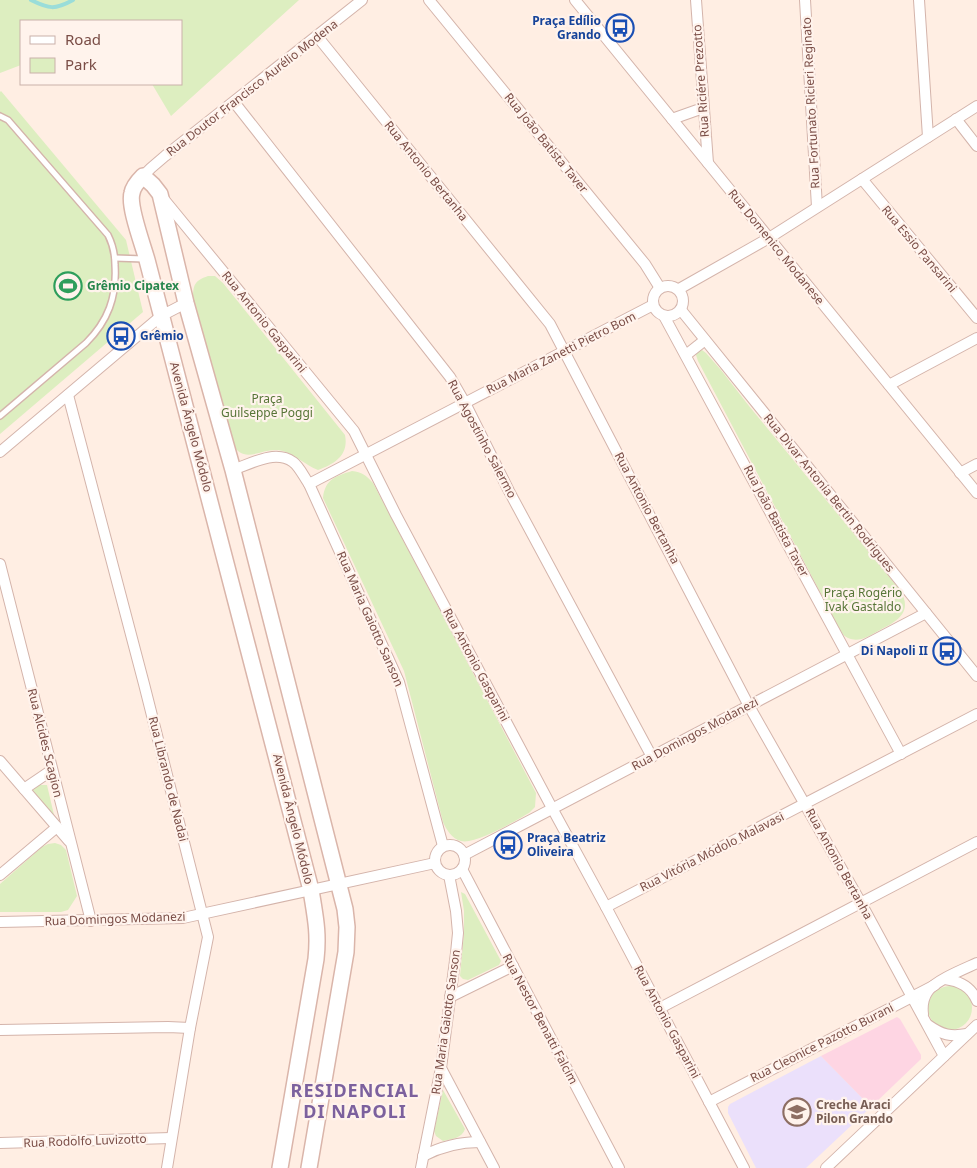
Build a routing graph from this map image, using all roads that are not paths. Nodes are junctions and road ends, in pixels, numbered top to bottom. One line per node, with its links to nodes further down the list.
1 (362, 0): 7 (street, Rua Doutor Francisco Aurélio Modena)
2 (429, 0): 24 (street, Rua João Batista Taver)
3 (574, 0): 12 (street, Rua Domenico Modanese)
4 (696, 0): 10 (street, Rua Riciére Prezotto)
5 (805, 0): 20 (street, Rua Fortunato Ricieri Reginato)
6 (919, 0): 14 (street)
7 (317, 36): 8 (street, Rua Doutor Francisco Aurélio Modena); 34 (street, Rua Antonio Bertanha)
8 (234, 102): 17 (street, Rua Doutor Francisco Aurélio Modena); 38 (street, Rua Agostinho Salermo)
9 (977, 106): 13 (street)
10 (703, 108): 12 (street); 16 (street, Rua Riciére Prezotto)
11 (0, 116): 22 (lane)
12 (672, 119): 16 (street, Rua Domenico Modanese)
13 (956, 119): 14 (street); 15 (street)
14 (928, 137): 18 (street)
15 (977, 146)
16 (708, 163): 21 (street, Rua Domenico Modanese)
17 (142, 176): 19 (street); 23 (street, Avenida Ângelo Módolo)
18 (862, 179): 20 (street); 31 (street, Rua Essio Pansarini)
19 (160, 194): 26 (street); 41 (street, Rua Antonio Gasparini)
20 (817, 207): 21 (street)
21 (769, 238): 25 (street); 36 (street, Rua Domenico Modanese)
22 (115, 258): 23 (lane); 39 (lane)
23 (147, 260): 29 (street, Avenida Ângelo Módolo)
24 (660, 288): 25 (street); 27 (street)
25 (679, 289): 28 (street)
26 (186, 303): 29 (street); 43 (street)
27 (653, 305): 30 (street); 34 (street, Rua Maria Zanetti Pietro Bom)
28 (680, 310): 30 (street); 33 (street, Rua Divar Antonia Bertin Rodrigues)
29 (161, 316): 37 (street); 72 (street, Avenida Ângelo Módolo)
30 (664, 316): 35 (street, Rua João Batista Taver)
31 (977, 318)
32 (977, 338): 36 (street)
33 (705, 340): 35 (street); 50 (street, Rua Divar Antonia Bertin Rodrigues)
34 (565, 351): 38 (street, Rua Maria Zanetti Pietro Bom); 53 (street, Rua Antonio Bertanha)
35 (686, 355): 51 (street, Rua João Batista Taver)
36 (889, 385): 44 (street, Rua Domenico Modanese)
37 (68, 395): 40 (street); 75 (street, Rua Librando de Nadai)
38 (465, 403): 41 (street, Rua Maria Zanetti Pietro Bom); 56 (street, Rua Agostinho Salermo)
39 (0, 416)
40 (0, 452)
41 (365, 454): 45 (street, Rua Maria Zanetti Pietro Bom); 61 (street, Rua Antonio Gasparini)
42 (977, 464): 44 (street)
43 (233, 470): 45 (street, Rua Maria Gaiotto Sanson); 71 (street)
44 (960, 473): 46 (street, Rua Domenico Modanese)
45 (309, 484): 65 (street, Rua Maria Gaiotto Sanson)
46 (977, 493)
47 (0, 564): 49 (street, Rua Alcides Scagion)
48 (0, 593): 49 (street)
49 (10, 606): 58 (street, Rua Alcides Scagion)
50 (926, 613): 51 (street, Rua Domingos Modanezi); 52 (street, Rua Divar Antonia Bertin Rodrigues)
51 (848, 654): 53 (street, Rua Domingos Modanezi); 55 (street, Rua João Batista Taver)
52 (977, 676)
53 (749, 706): 56 (street, Rua Domingos Modanezi); 60 (street, Rua Antonio Bertanha)
54 (977, 714): 55 (street, Rua Vitória Módolo Malavasi)
55 (902, 754): 60 (street, Rua Vitória Módolo Malavasi)
56 (652, 757): 61 (street, Rua Domingos Modanezi)
57 (0, 761): 59 (street)
58 (52, 770): 59 (street); 64 (street, Rua Alcides Scagion)
59 (24, 789): 62 (street)
60 (805, 804): 73 (street, Rua Antonio Bertanha); 74 (street, Rua Vitória Módolo Malavasi)
61 (552, 808): 66 (street, Rua Domingos Modanezi); 74 (street, Rua Antonio Gasparini)
62 (57, 827): 64 (street); 69 (street)
63 (977, 842): 73 (street)
64 (71, 844): 76 (street, Rua Alcides Scagion)
65 (443, 846): 66 (street); 67 (street)
66 (464, 854): 68 (street)
67 (435, 863): 70 (street); 71 (street, Rua Domingos Modanezi)
68 (462, 869): 70 (street); 79 (street, Rua Nestor Benatti Falcim)
69 (0, 875)
70 (449, 875): 83 (street, Rua Maria Gaiotto Sanson)
71 (339, 883): 72 (street, Rua Domingos Modanezi); 100 (street)
72 (311, 890): 75 (street, Rua Domingos Modanezi); 99 (street, Avenida Ângelo Módolo)
73 (861, 903): 82 (street, Rua Antonio Bertanha); 85 (street)
74 (606, 907): 85 (street, Rua Antonio Gasparini)
75 (202, 914): 76 (street, Rua Domingos Modanezi); 88 (street, Rua Librando de Nadai)
76 (91, 921): 77 (street, Rua Domingos Modanezi)
77 (0, 922)
78 (977, 963): 80 (street)
79 (513, 966): 83 (street); 103 (street, Rua Nestor Benatti Falcim)
80 (945, 979): 81 (street, Rua Cleonice Pazotto Burani); 84 (street)
81 (934, 985): 82 (street, Rua Cleonice Pazotto Burani); 86 (street)
82 (912, 996): 86 (street, Rua Antonio Bertanha); 93 (street, Rua Cleonice Pazotto Burani)
83 (450, 997): 92 (street, Rua Maria Gaiotto Sanson)
84 (977, 1001)
85 (660, 1008): 93 (street, Rua Antonio Gasparini)
86 (925, 1020): 90 (street); 91 (street, Rua Antonio Bertanha)
87 (977, 1025): 90 (street)
88 (190, 1028): 89 (street); 94 (street, Rua Librando de Nadai)
89 (0, 1030)
90 (967, 1034): 91 (street)
91 (944, 1056): 105 (street)
92 (441, 1068): 95 (street); 97 (street, Rua Maria Gaiotto Sanson)
93 (709, 1102): 104 (street, Rua Antonio Gasparini)
94 (171, 1138): 96 (street, Rua Rodolfo Luvizotto); 98 (street, Rua Librando de Nadai)
95 (480, 1142): 97 (street); 102 (street)
96 (0, 1143)
97 (423, 1156): 101 (street, Rua Maria Gaiotto Sanson)
98 (166, 1168)
99 (280, 1168)
100 (309, 1168)
101 (421, 1168)
102 (494, 1168)
103 (619, 1168)
104 (744, 1168)
105 (826, 1168)

